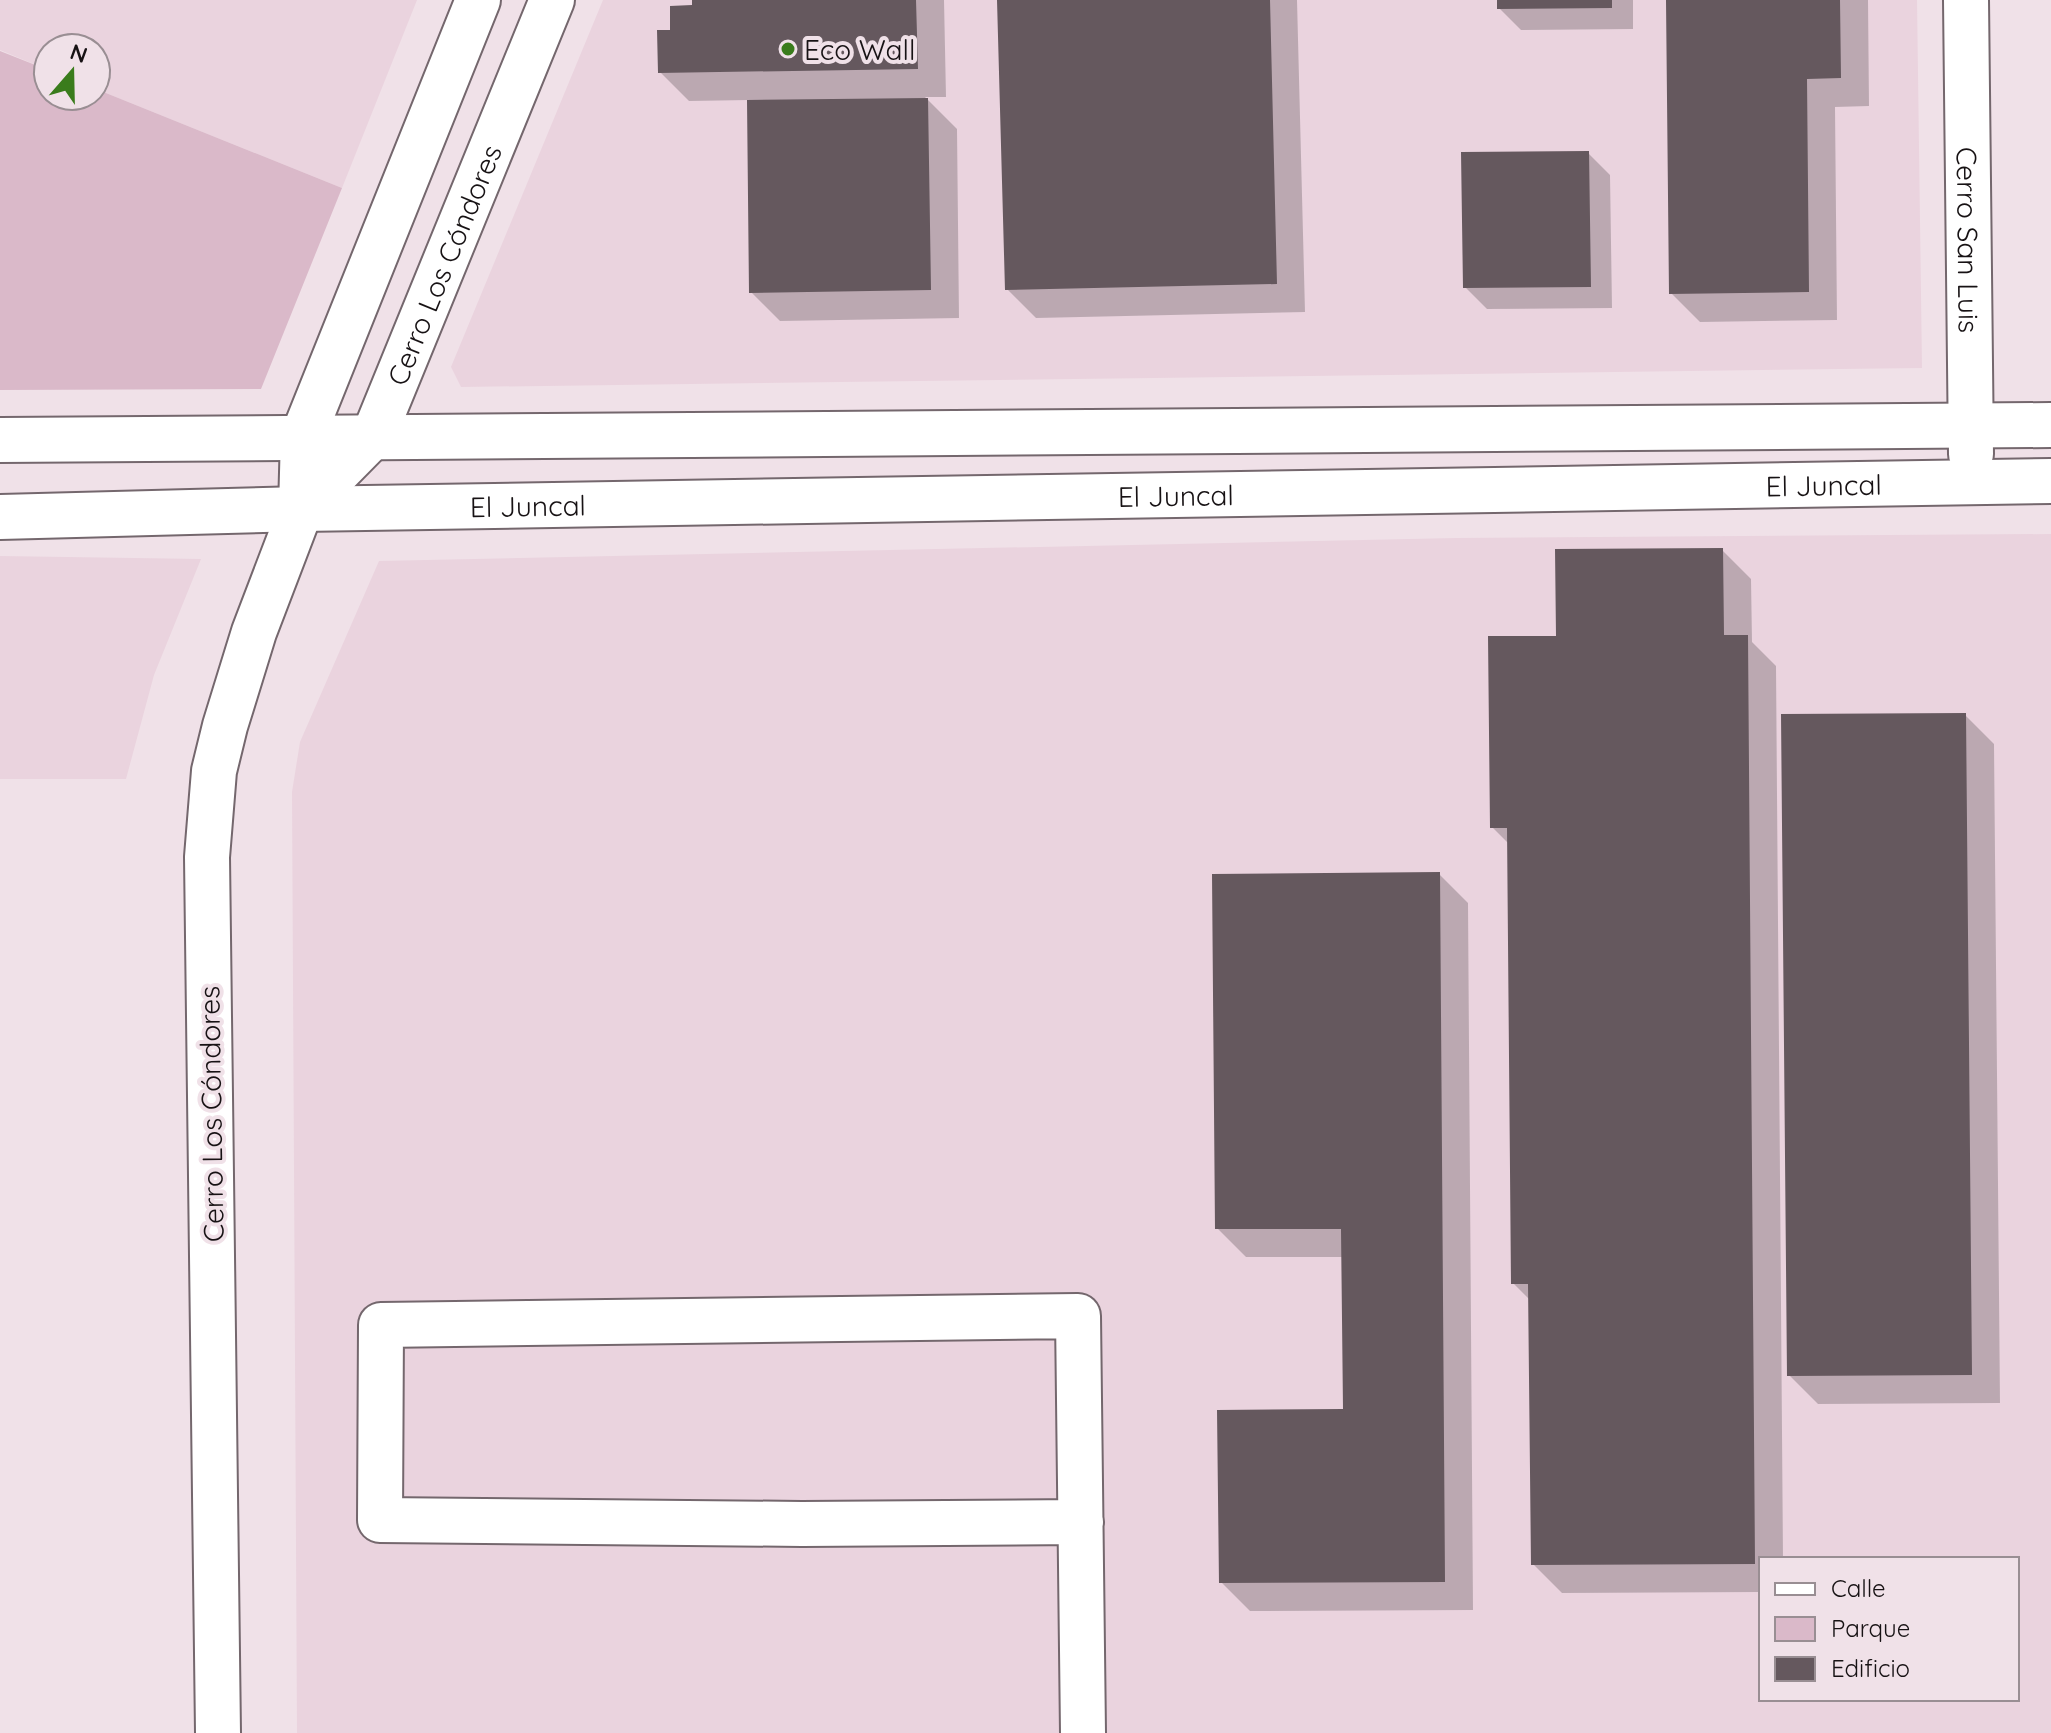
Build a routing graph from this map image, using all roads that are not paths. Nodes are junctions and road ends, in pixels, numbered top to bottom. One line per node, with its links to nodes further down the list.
1 (478, 0): 7 (street, Cerro Los Cóndores)
2 (552, 0): 6 (street, Cerro Los Cóndores)
3 (1966, 0): 5 (street, Cerro San Luis)
4 (2051, 425): 5 (street, El Juncal)
5 (1971, 427): 6 (street, El Juncal); 10 (street, Cerro San Luis)
6 (374, 435): 7 (street, El Juncal); 11 (street, Cerro Los Cóndores)
7 (303, 436): 8 (street, El Juncal); 11 (street, Cerro Los Cóndores)
8 (0, 440)
9 (2051, 481): 10 (street, El Juncal)
10 (1971, 482): 11 (street, El Juncal)
11 (301, 509): 12 (street, El Juncal); 14 (street, Cerro Los Cóndores)
12 (0, 517)
13 (1081, 1522): 13 (street); 15 (street)
14 (218, 1733)
15 (1083, 1733)

